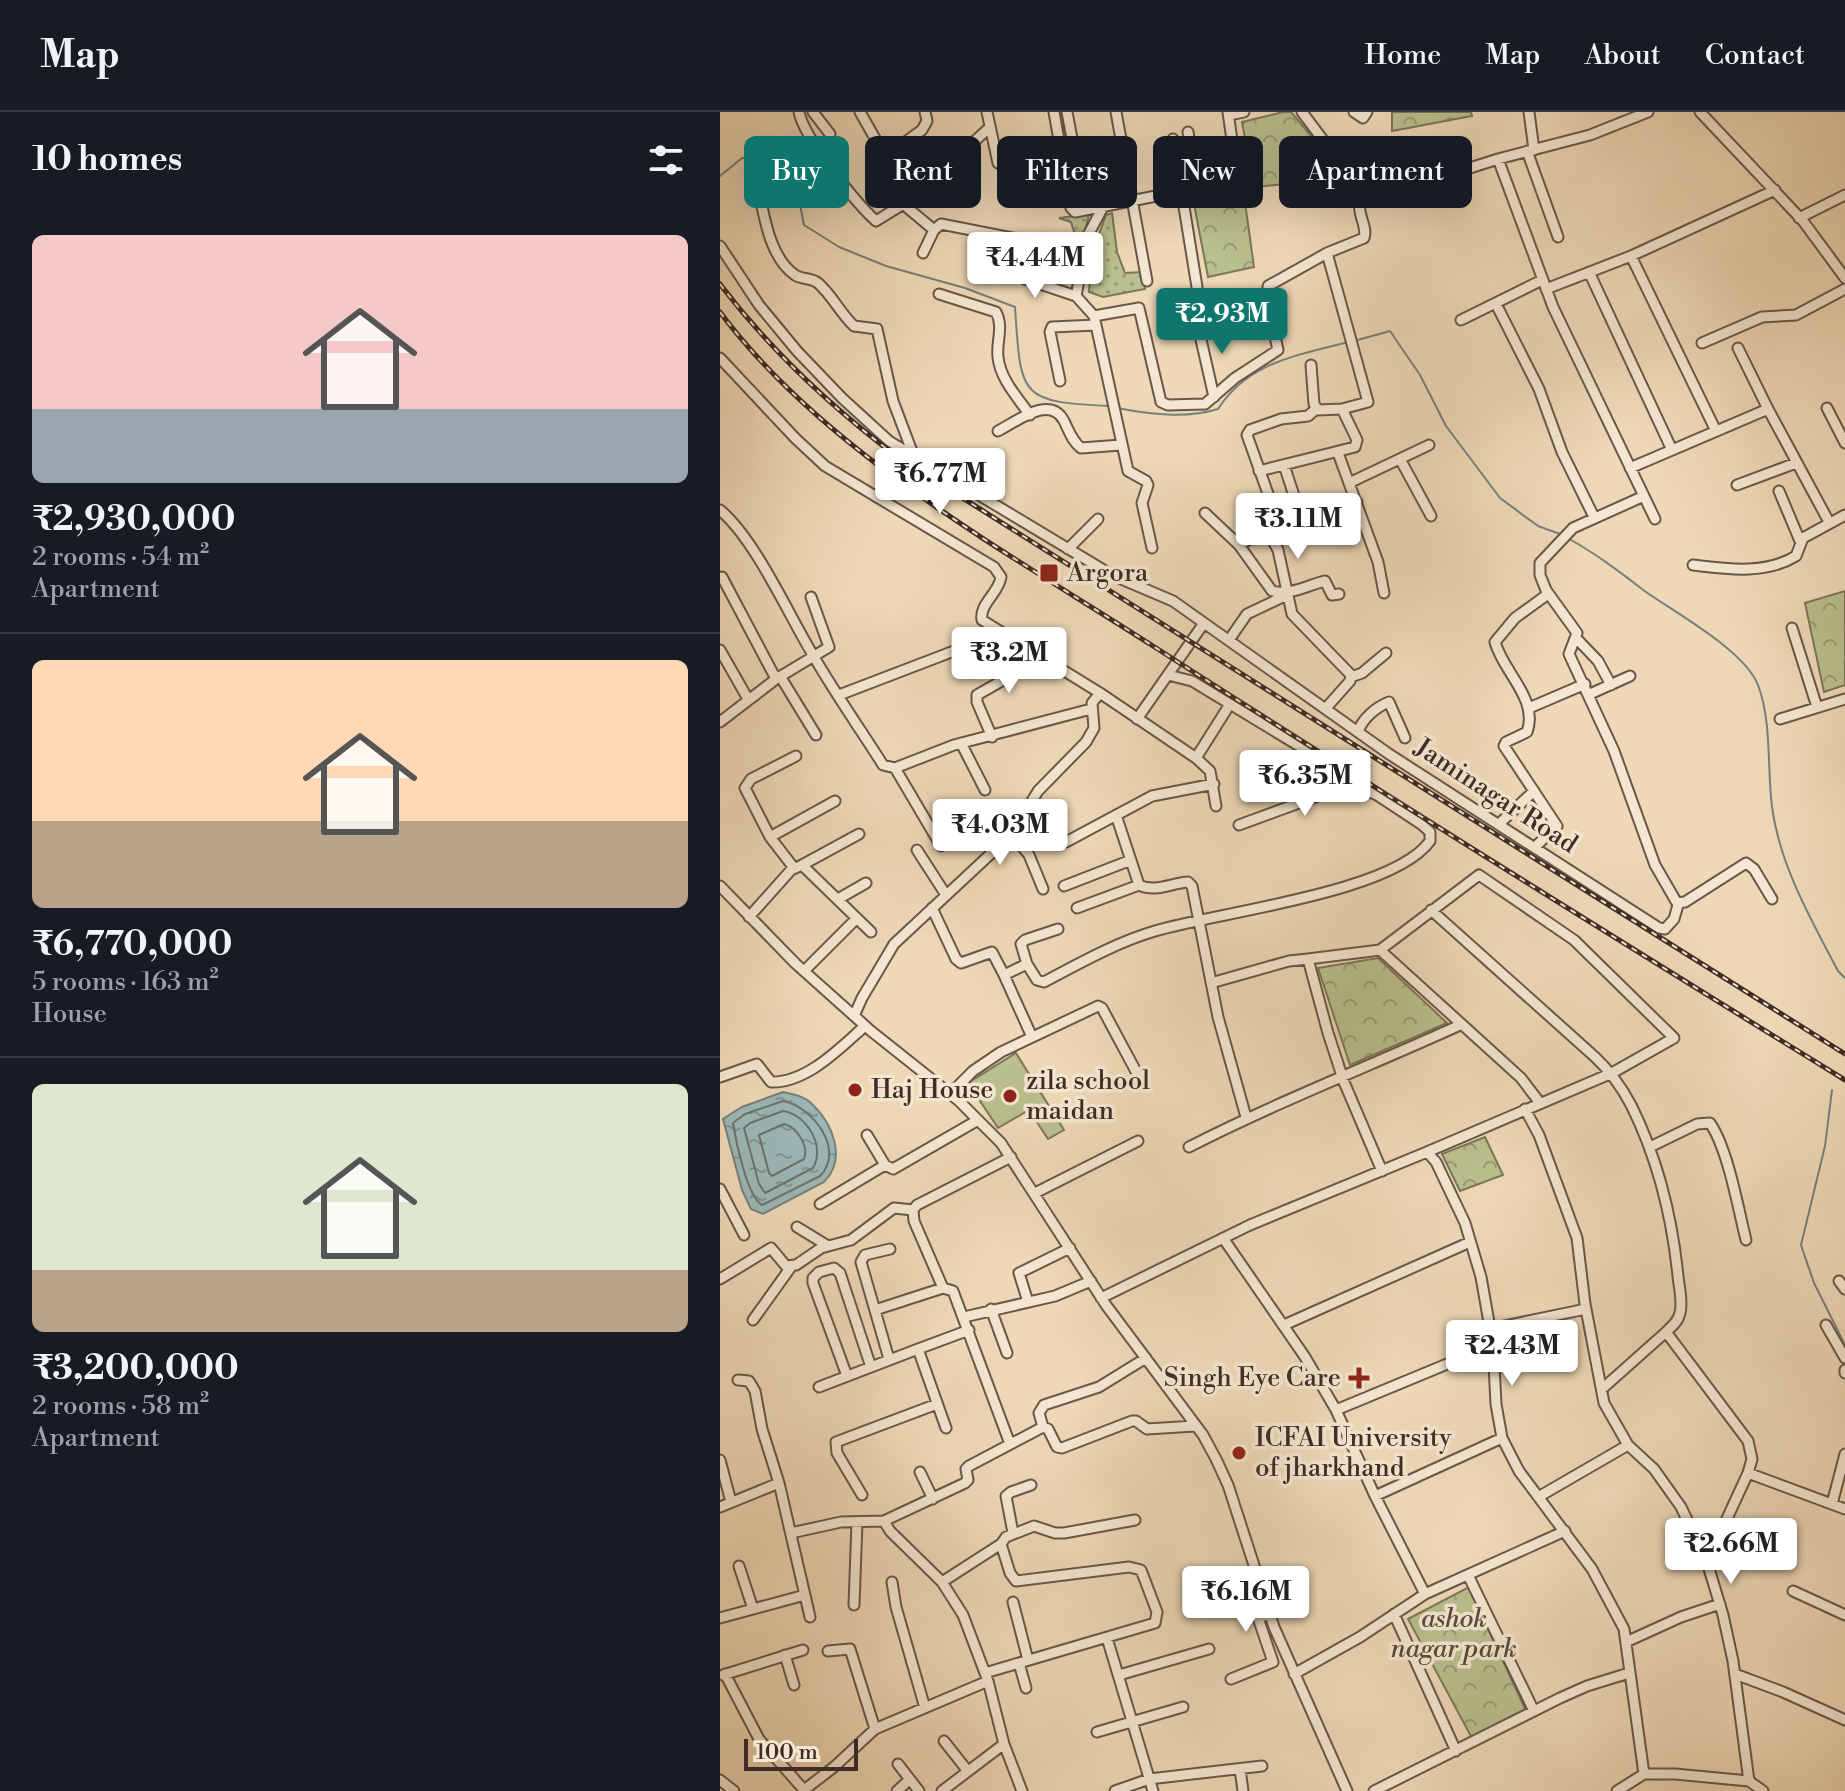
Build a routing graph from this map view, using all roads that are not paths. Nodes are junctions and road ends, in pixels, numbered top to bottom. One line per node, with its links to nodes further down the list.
1 (799, 112): 20 (street)
2 (813, 112): 19 (street)
3 (860, 112): 21 (street)
4 (925, 112): 22 (street)
5 (987, 112): 17 (street)
6 (1054, 112): 24 (street)
7 (1067, 112): 25 (street)
8 (1116, 112): 26 (street)
9 (1244, 112): 16 (street)
10 (1302, 112): 29 (street)
11 (1354, 112): 12 (street)
12 (1367, 112)
13 (1529, 112): 30 (street)
14 (1648, 112): 30 (street)
15 (1700, 112): 34 (street)
16 (1228, 114): 28 (street)
17 (989, 128): 23 (street); 31 (street)
18 (1188, 132): 27 (street)
19 (830, 134)
20 (810, 136)
21 (874, 136)
22 (914, 136)
23 (980, 136)
24 (1059, 136)
25 (1072, 136)
26 (1121, 136)
27 (1189, 136)
28 (1231, 136)
29 (1320, 136)
30 (1530, 150): 32 (street); 48 (street)
31 (997, 159)
32 (1498, 159): 52 (street); 58 (street)
33 (849, 188): 38 (street)
34 (1775, 190): 46 (street); 53 (street)
35 (1845, 195): 46 (street)
36 (764, 208): 85 (street)
37 (865, 208): 39 (street)
38 (865, 208)
39 (897, 208)
40 (912, 208): 47 (street)
41 (1072, 208): 42 (street)
42 (1096, 208)
43 (1102, 208): 50 (street)
44 (1133, 208): 57 (street)
45 (1185, 208): 59 (street)
46 (1799, 218): 56 (street)
47 (934, 230): 50 (street); 51 (street)
48 (1558, 237)
49 (720, 246): 85 (street, Jaminagar Road)
50 (1083, 252): 62 (street)
51 (923, 253)
52 (1327, 253): 72 (street); 75 (street)
53 (1631, 256): 55 (street); 79 (street)
54 (1004, 272): 62 (street)
55 (1589, 272): 58 (street); 83 (street)
56 (1845, 278)
57 (1147, 281)
58 (1544, 284): 63 (street); 89 (street)
59 (1197, 287)
60 (1845, 289): 67 (street)
61 (939, 294): 77 (street)
62 (1076, 296): 64 (street)
63 (1496, 304): 65 (street); 101 (street)
64 (1095, 320): 71 (street); 72 (street); 81 (street)
65 (1461, 320)
66 (1197, 322): 72 (street)
67 (1702, 343)
68 (1738, 348): 76 (street)
69 (720, 358): 119 (street)
70 (1311, 365): 74 (street)
71 (1060, 381)
72 (1214, 397)
73 (1827, 408): 80 (street)
74 (1316, 409): 75 (street); 90 (street)
75 (1342, 409): 84 (street)
76 (1768, 409): 79 (street); 87 (street)
77 (1030, 415): 78 (street); 81 (street)
78 (998, 431)
79 (1716, 431): 83 (street)
80 (1845, 443)
81 (1121, 445): 108 (street)
82 (1429, 445): 86 (street)
83 (1672, 450): 89 (street)
84 (1338, 453): 88 (street); 91 (street)
85 (913, 454): 109 (street, Jaminagar Road)
86 (1400, 459): 91 (street); 100 (street)
87 (1796, 463): 92 (street); 104 (street)
88 (1284, 465): 90 (street); 97 (street)
89 (1630, 468): 94 (street)
90 (1259, 471): 105 (street)
91 (1349, 483): 95 (street)
92 (1737, 485)
93 (1779, 491): 106 (street)
94 (1644, 496): 101 (street); 103 (street)
95 (1357, 502): 97 (street); 112 (street)
96 (720, 510): 124 (street)
97 (1299, 511): 105 (street)
98 (1205, 513): 107 (street)
99 (1845, 515): 104 (street)
100 (1431, 516)
101 (1594, 517): 115 (street)
102 (1098, 519): 109 (street)
103 (1655, 519)
104 (1829, 522): 106 (street)
105 (1271, 527): 107 (street); 113 (street)
106 (1800, 541): 110 (street)
107 (1239, 545): 113 (street)
108 (1152, 548)
109 (1068, 549): 117 (street, Jaminagar Road)
110 (1693, 565)
111 (722, 577): 129 (street)
112 (1384, 593)
113 (1286, 594): 114 (street); 121 (street); 128 (street)
114 (1339, 594)
115 (1548, 594): 120 (street); 140 (street)
116 (811, 597): 124 (street)
117 (1204, 623): 121 (street, Jaminagar Road); 126 (street)
118 (1792, 628): 138 (street)
119 (1001, 633): 125 (street); 134 (street)
120 (1577, 639): 130 (street); 131 (street)
121 (1229, 640): 139 (street, Jaminagar Road)
122 (720, 650): 135 (street)
123 (1386, 653): 128 (street)
124 (814, 658): 129 (street); 134 (street)
125 (1042, 658): 132 (street); 147 (street)
126 (1168, 675): 137 (street); 142 (street)
127 (1630, 676): 131 (street)
128 (1351, 677): 139 (street)
129 (778, 678): 135 (street); 146 (street)
130 (1585, 684): 133 (street); 140 (street)
131 (1611, 685): 133 (street)
132 (1100, 693): 141 (street); 142 (street)
133 (1590, 694): 179 (street)
134 (839, 695): 152 (street)
135 (748, 699): 144 (street)
136 (1845, 699): 138 (street)
137 (1230, 704): 151 (street); 153 (street)
138 (1817, 707): 143 (street)
139 (1326, 708): 145 (street, Jaminagar Road)
140 (1529, 708): 156 (street)
141 (1091, 709): 147 (street); 163 (street)
142 (1136, 718): 151 (street)
143 (1780, 719)
144 (720, 722)
145 (1358, 732): 148 (street); 160 (street, Jaminagar Road)
146 (816, 735)
147 (992, 737): 149 (street)
148 (1405, 738)
149 (961, 743): 152 (street); 155 (street)
150 (796, 756): 164 (street)
151 (1196, 758): 154 (street)
152 (895, 768): 166 (street)
153 (1339, 779): 161 (street); 185 (street)
154 (1214, 784): 158 (street); 159 (street)
155 (985, 790)
156 (1534, 791): 160 (street); 167 (street)
157 (835, 801): 164 (street)
158 (1216, 806)
159 (1116, 815): 165 (street); 169 (street)
160 (1499, 824): 167 (street, Jaminagar Road)
161 (1239, 825)
162 (859, 834): 170 (street)
163 (1012, 834): 175 (street); 176 (street)
164 (770, 837): 170 (street)
165 (1066, 842)
166 (941, 846)
167 (1535, 847): 179 (street, Jaminagar Road)
168 (917, 850): 176 (street)
169 (1131, 860): 172 (street); 174 (street)
170 (798, 866): 177 (street); 183 (street)
171 (866, 883): 177 (street)
172 (1139, 885): 181 (street); 185 (street)
173 (720, 886): 183 (street)
174 (1064, 886)
175 (1043, 889)
176 (946, 895): 180 (street)
177 (838, 899): 184 (street)
178 (1772, 899): 179 (street)
179 (1678, 905)
180 (932, 908): 192 (street); 194 (street)
181 (1077, 908)
182 (1431, 910): 188 (street); 198 (street); 198 (street)
183 (749, 917): 191 (street)
184 (857, 918): 187 (street); 191 (street)
185 (1198, 922): 190 (street); 193 (street)
186 (1058, 929): 190 (street)
187 (871, 932)
188 (1380, 950): 189 (street); 195 (street)
189 (1308, 959): 193 (street); 201 (street)
190 (1027, 964): 192 (street)
191 (804, 971): 194 (street)
192 (1004, 975): 197 (street)
193 (1211, 983): 205 (street)
194 (854, 1016): 196 (street)
195 (1460, 1025): 201 (street); 203 (street)
196 (865, 1026): 199 (street); 202 (street)
197 (1032, 1037): 200 (street); 202 (street)
198 (1612, 1073): 203 (street); 210 (street)
199 (720, 1077)
200 (1139, 1077)
201 (1343, 1078): 205 (street); 214 (street)
202 (950, 1094): 206 (street)
203 (1540, 1103): 204 (street)
204 (1525, 1109): 211 (street); 234 (street)
205 (1246, 1117): 209 (street)
206 (978, 1120): 212 (street); 213 (street)
207 (867, 1135): 213 (street)
208 (1138, 1141): 216 (street)
209 (1189, 1147)
210 (1650, 1147): 222 (street); 242 (street)
211 (1427, 1152): 214 (street); 223 (street)
212 (1011, 1157): 216 (street); 218 (street)
213 (885, 1165): 217 (street)
214 (1382, 1171): 221 (street)
215 (720, 1189): 220 (street)
216 (1035, 1193): 225 (street)
217 (820, 1204)
218 (913, 1210): 224 (street); 230 (street)
219 (797, 1227): 224 (street)
220 (744, 1235)
221 (1223, 1238): 231 (street); 238 (street)
222 (1746, 1240)
223 (1470, 1242): 238 (street); 240 (street)
224 (828, 1246): 227 (street)
225 (1070, 1248): 229 (street); 232 (street)
226 (890, 1249): 235 (street)
227 (791, 1267): 228 (street); 237 (street)
228 (720, 1279)
229 (1091, 1281): 231 (street); 232 (street)
230 (943, 1288): 235 (street); 236 (street)
231 (1101, 1298): 246 (street)
232 (1028, 1302): 233 (street)
233 (991, 1309): 236 (street); 245 (street)
234 (1586, 1309): 240 (street); 253 (street)
235 (875, 1310): 248 (street)
236 (964, 1317): 241 (street)
237 (753, 1320)
238 (1284, 1325): 255 (street)
239 (1826, 1325): 247 (street)
240 (1490, 1329): 243 (street)
241 (969, 1330): 244 (street); 260 (street)
242 (1666, 1332): 253 (street); 265 (street)
243 (1493, 1345): 255 (street); 259 (street)
244 (918, 1349): 248 (street); 254 (street)
245 (1007, 1353)
246 (1146, 1358): 256 (street); 257 (street)
247 (1845, 1358)
248 (889, 1359): 249 (street)
249 (871, 1367): 250 (street); 250 (street)
250 (847, 1376): 252 (street)
251 (738, 1380): 266 (street)
252 (819, 1387)
253 (1602, 1389): 261 (street)
254 (937, 1404): 258 (street); 268 (street)
255 (1336, 1410): 269 (street)
256 (1195, 1426): 257 (street); 295 (street)
257 (1043, 1427): 260 (street)
258 (946, 1428)
259 (1502, 1438): 269 (street); 270 (street)
260 (1010, 1444): 271 (street)
261 (1628, 1445): 270 (street); 283 (street)
262 (1845, 1454): 273 (street)
263 (720, 1460): 272 (street)
264 (920, 1472): 271 (street)
265 (1748, 1473): 273 (street); 283 (street)
266 (779, 1483): 272 (street); 280 (street)
267 (1031, 1485): 281 (street)
268 (862, 1495)
269 (1375, 1496): 289 (street)
270 (1540, 1496): 279 (street)
271 (933, 1499): 277 (street)
272 (731, 1502): 274 (street)
273 (1832, 1504): 275 (street)
274 (720, 1507)
275 (1845, 1509)
276 (1135, 1520): 281 (street)
277 (884, 1521): 278 (street); 287 (street)
278 (857, 1522): 280 (street); 293 (street)
279 (1565, 1531): 285 (street); 301 (street)
280 (791, 1533): 290 (street)
281 (1013, 1533): 282 (street)
282 (1001, 1544): 287 (street); 300 (street)
283 (1707, 1562): 292 (street)
284 (739, 1566): 294 (street)
285 (1468, 1575): 289 (street); 318 (street)
286 (892, 1582): 317 (street)
287 (942, 1582): 312 (street)
288 (1793, 1591): 297 (street)
289 (1425, 1594): 296 (street)
290 (805, 1595): 294 (street); 298 (street)
291 (1013, 1602): 306 (street)
292 (1720, 1604): 301 (street); 309 (street)
293 (854, 1605)
294 (753, 1609): 299 (street)
295 (1270, 1614): 308 (street); 313 (street)
296 (1394, 1614): 308 (street); 325 (street)
297 (1845, 1615)
298 (810, 1617)
299 (720, 1618)
300 (1107, 1638): 306 (street); 311 (street)
301 (1626, 1642): 307 (street)
302 (1209, 1649): 311 (street)
303 (803, 1650): 305 (street)
304 (828, 1651): 321 (street)
305 (785, 1655): 310 (street); 314 (street)
306 (1024, 1662): 312 (street); 315 (street)
307 (1629, 1673): 318 (street); 330 (street)
308 (1294, 1674): 343 (street)
309 (1735, 1674): 319 (street); 334 (street)
310 (723, 1675): 321 (street)
311 (1119, 1675): 320 (street)
312 (987, 1677): 317 (street); 324 (street)
313 (1231, 1679)
314 (794, 1685)
315 (1026, 1688)
316 (1183, 1707): 320 (street)
317 (925, 1708): 321 (street)
318 (1534, 1711): 325 (street)
319 (1845, 1720)
320 (1134, 1721): 322 (street); 331 (street)
321 (875, 1729)
322 (1097, 1732)
323 (944, 1741): 329 (street)
324 (1004, 1744): 329 (street); 339 (street)
325 (1456, 1751): 344 (street)
326 (898, 1764): 333 (street)
327 (1262, 1766): 328 (street)
328 (1240, 1769): 331 (street); 342 (street)
329 (967, 1770): 338 (street)
330 (1644, 1774): 334 (street); 345 (street)
331 (1149, 1779): 340 (street); 341 (street)
332 (720, 1780): 335 (street)
333 (909, 1780): 336 (street); 337 (street)
334 (1749, 1781): 346 (street)
335 (734, 1791)
336 (897, 1791)
337 (919, 1791)
338 (942, 1791)
339 (1022, 1791)
340 (1115, 1791)
341 (1153, 1791)
342 (1243, 1791)
343 (1347, 1791)
344 (1374, 1791)
345 (1617, 1791)
346 (1763, 1791)

